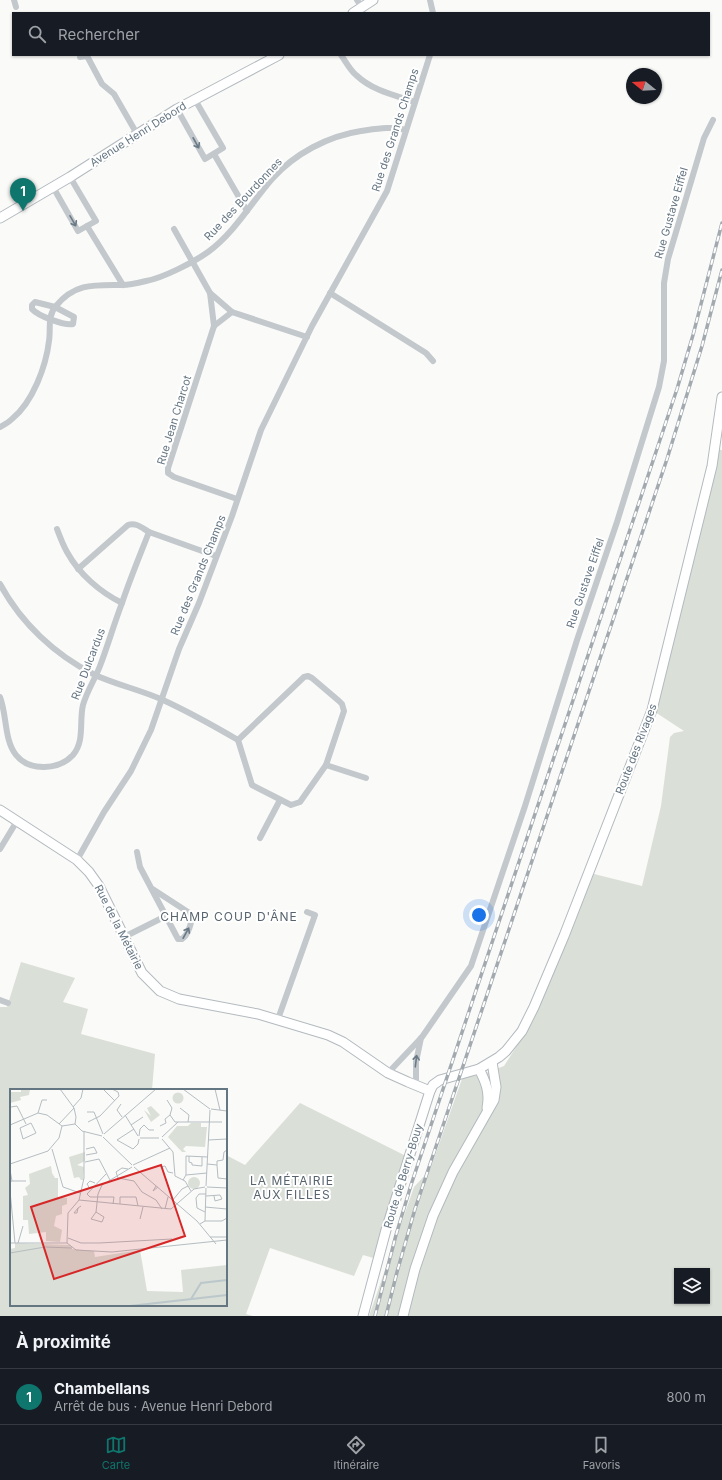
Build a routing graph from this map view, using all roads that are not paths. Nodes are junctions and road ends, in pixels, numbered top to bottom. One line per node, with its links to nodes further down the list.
1 (14, 0): 5 (street)
2 (373, 0): 4 (main road)
3 (430, 0): 6 (street)
4 (359, 4)
5 (16, 8)
6 (434, 12)
7 (277, 56): 11 (main road, Avenue Henri Debord)
8 (343, 56): 12 (street)
9 (430, 56): 12 (street, Rue des Grands Champs)
10 (80, 57): 16 (street)
11 (194, 98): 13 (main road, Avenue Henri Debord); 17 (street)
12 (415, 102): 15 (street, Rue des Grands Champs)
13 (177, 109): 16 (main road, Avenue Henri Debord); 17 (street, one-way to 17)
14 (713, 120): 66 (street, Rue Gustave Eiffel)
15 (406, 130): 20 (street, Rue des Bourdonnes); 27 (street, Rue des Grands Champs)
16 (137, 134): 18 (main road, Avenue Henri Debord)
17 (214, 154): 20 (street)
18 (70, 177): 19 (main road, Avenue Henri Debord); 22 (street)
19 (53, 187): 21 (main road, Avenue Henri Debord); 22 (street, one-way to 22)
20 (247, 211): 24 (street, Rue des Bourdonnes)
21 (0, 218)
22 (88, 226): 25 (street)
23 (174, 229): 24 (street, Rue Jean Charcot)
24 (192, 262): 25 (street, Rue des Bourdonnes); 26 (street, Rue Jean Charcot)
25 (123, 285): 28 (street, Rue des Bourdonnes)
26 (210, 293): 29 (street, Rue Jean Charcot); 31 (street, Rue Jean Charcot)
27 (330, 293): 32 (street, Rue des Grands Champs); 33 (street)
28 (55, 307): 30 (street, Rue des Bourdonnes); 30 (street); 30 (street)
29 (232, 312): 31 (street); 32 (street, Rue Jean Charcot)
30 (50, 319): 35 (street, Rue des Bourdonnes)
31 (214, 326): 36 (street, Rue Jean Charcot)
32 (307, 337): 36 (street, Rue des Grands Champs)
33 (433, 361)
34 (722, 397): 67 (main road, Route des Rivages)
35 (0, 427)
36 (237, 498): 39 (street, Rue des Grands Champs)
37 (56, 529): 40 (street)
38 (150, 532): 39 (street); 40 (street); 42 (street, Rue Dulcardus)
39 (216, 556): 45 (street, Rue des Grands Champs)
40 (78, 568): 42 (street)
41 (0, 584): 43 (street)
42 (122, 603): 43 (street, Rue Dulcardus)
43 (96, 675): 45 (street); 46 (street, Rue Dulcardus)
44 (0, 697): 46 (street, Rue Dulcardus)
45 (162, 699): 47 (street); 56 (street, Rue des Grands Champs)
46 (3, 726)
47 (238, 740): 48 (street); 50 (street)
48 (326, 765): 49 (street); 50 (street)
49 (366, 778)
50 (280, 800): 53 (street)
51 (0, 810): 52 (main road, Rue de la Métairie)
52 (17, 821): 54 (street); 56 (main road, Rue de la Métairie)
53 (260, 838)
54 (0, 849)
55 (136, 852): 57 (street)
56 (77, 860): 62 (main road, Rue de la Métairie)
57 (151, 888): 58 (street); 59 (street)
58 (166, 897): 59 (street); 61 (street, one-way to 58)
59 (159, 902): 61 (street)
60 (307, 912): 65 (street)
61 (166, 916): 62 (street)
62 (124, 937): 65 (main road, Rue de la Métairie)
63 (0, 1000): 64 (street)
64 (8, 1003)
65 (278, 1019): 69 (main road, Rue de la Métairie)
66 (422, 1036): 69 (street, Rue Gustave Eiffel); 70 (street, Rue Gustave Eiffel, one-way to 66)
67 (492, 1062): 68 (main road, Route des Rivages); 72 (main road)
68 (479, 1069): 71 (main road); 72 (main road)
69 (388, 1073): 70 (main road, Rue de la Métairie)
70 (416, 1085): 71 (main road, Rue de la Métairie)
71 (430, 1091): 73 (main road, Route de Berry-Bouy)
72 (486, 1114): 74 (main road)
73 (362, 1316)
74 (403, 1316)

